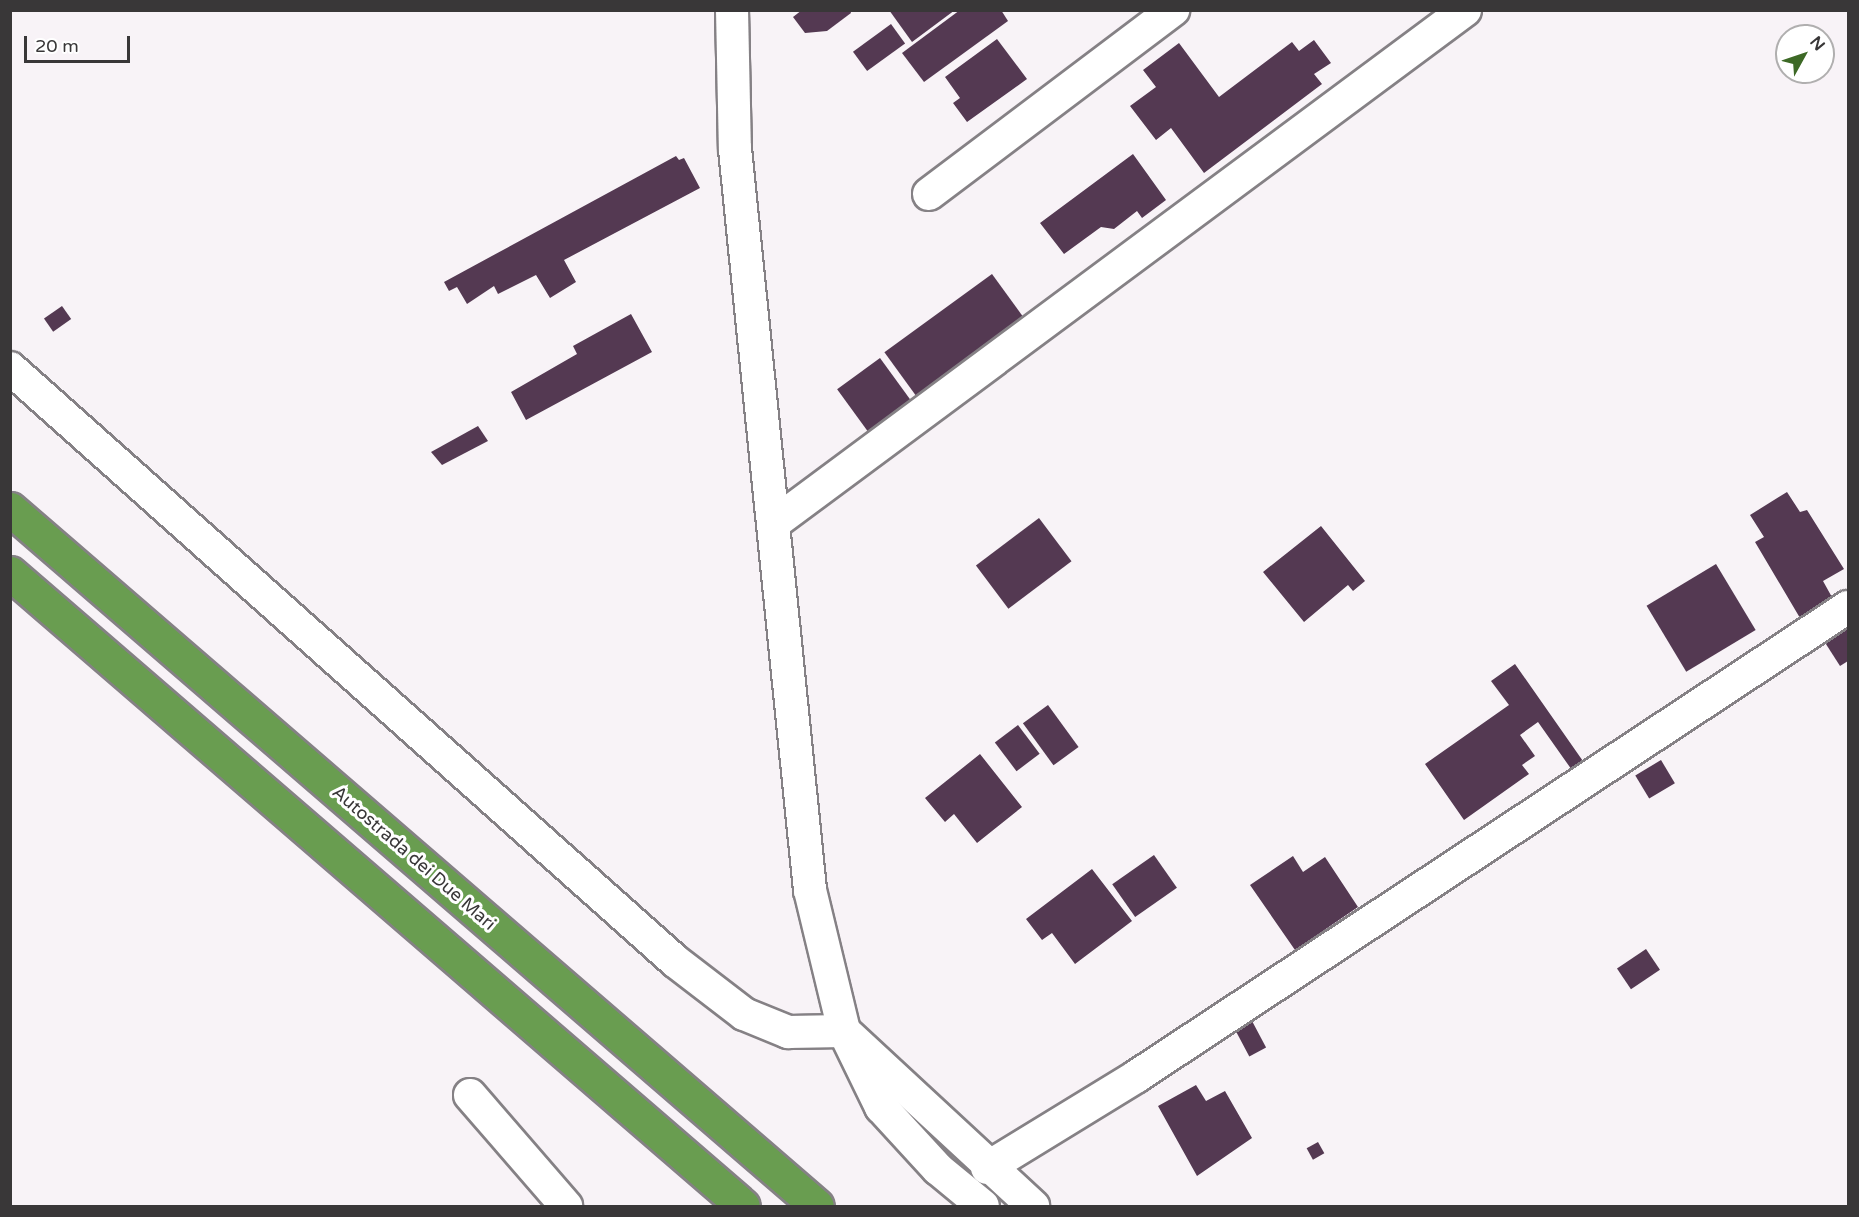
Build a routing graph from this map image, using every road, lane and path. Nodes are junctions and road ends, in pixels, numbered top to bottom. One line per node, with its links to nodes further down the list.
1 (732, 10): 7 (street)
2 (1173, 10): 4 (street)
3 (1465, 10): 7 (street)
4 (929, 194)
5 (10, 368): 10 (street)
6 (10, 509): 15 (highway, Autostrada dei Due Mari)
7 (773, 524): 10 (street)
8 (10, 573): 14 (highway)
9 (1848, 607): 12 (street)
10 (844, 1031): 12 (street); 16 (street)
11 (470, 1095): 13 (street)
12 (987, 1168): 17 (street)
13 (567, 1206)
14 (743, 1206)
15 (817, 1206)
16 (982, 1206)
17 (1033, 1206)

